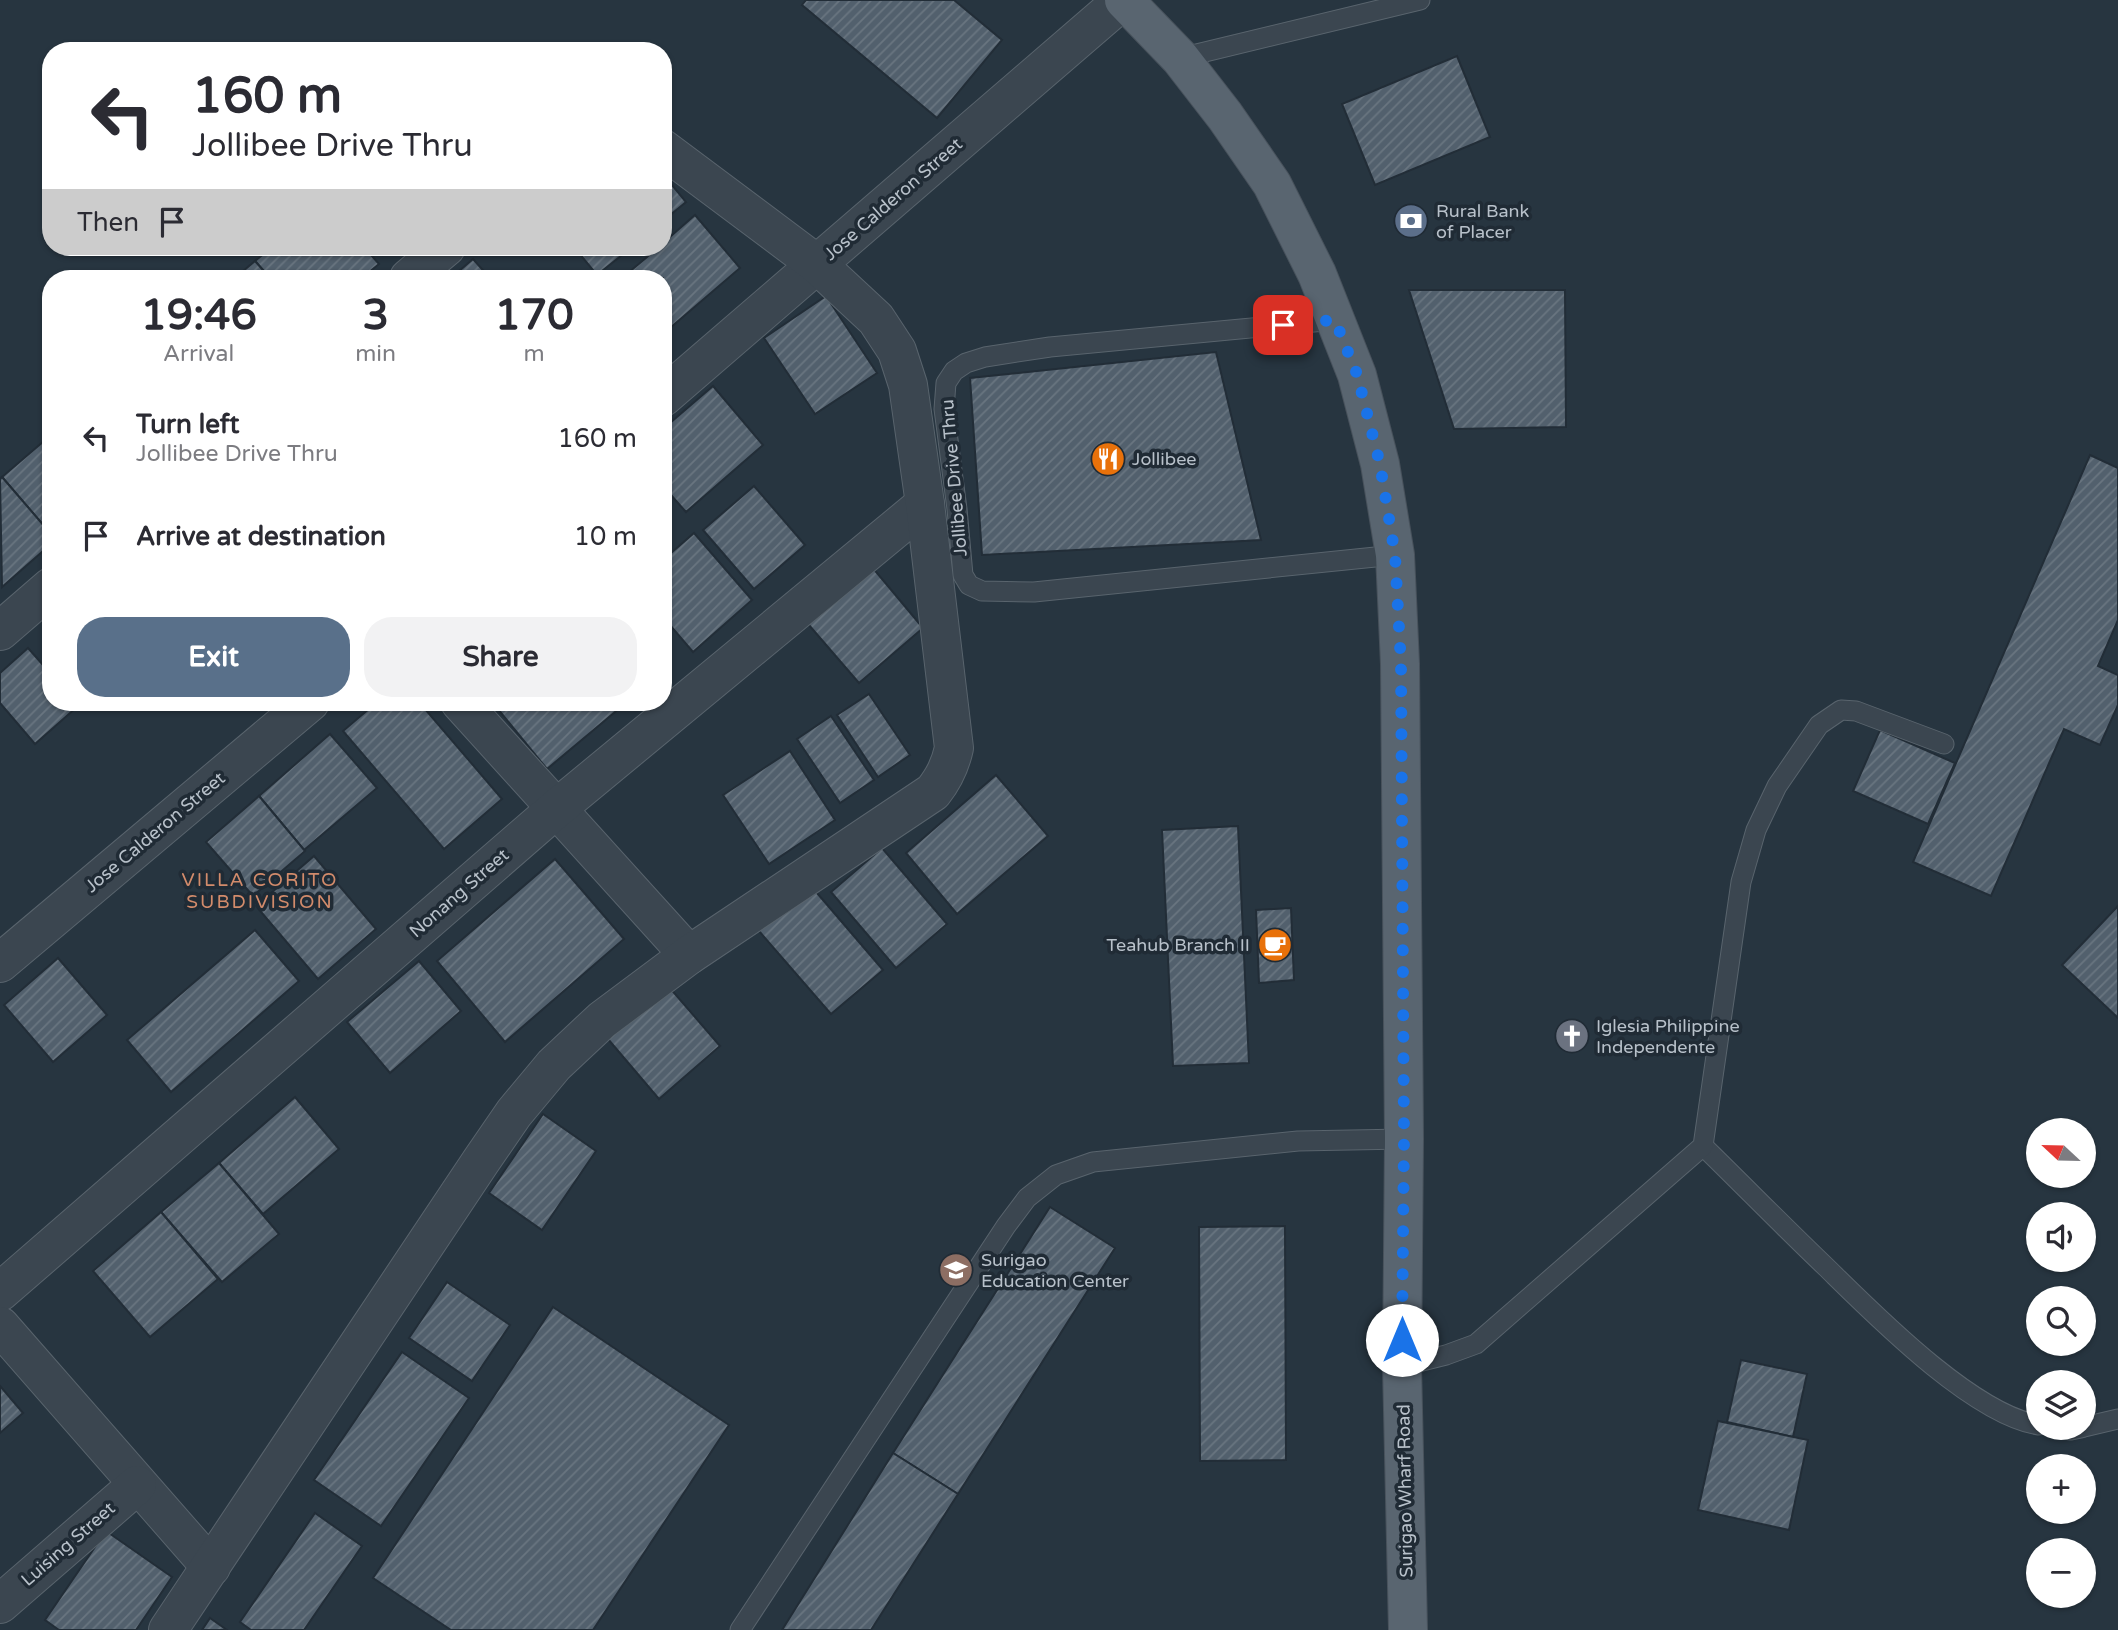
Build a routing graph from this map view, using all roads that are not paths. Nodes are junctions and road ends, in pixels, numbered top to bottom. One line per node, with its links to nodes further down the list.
1 (1124, 0): 3 (main road, Surigao Wharf Road); 6 (street, Jose Calderon Street)
2 (1420, 0): 3 (lane)
3 (1180, 58): 8 (main road, Surigao Wharf Road)
4 (672, 156): 6 (street)
5 (435, 256): 7 (street)
6 (818, 265): 9 (street, Jose Calderon Street); 10 (street)
7 (419, 270)
8 (1335, 320): 11 (main road, Surigao Wharf Road); 11 (lane, Jollibee Drive Thru)
9 (672, 389)
10 (925, 504): 17 (street, Nonang Street); 18 (street)
11 (1395, 555): 20 (main road, Surigao Wharf Road)
12 (42, 595): 13 (street)
13 (0, 631)
14 (299, 711): 19 (street, Jose Calderon Street)
15 (468, 711): 17 (street)
16 (1944, 744): 21 (lane)
17 (556, 809): 18 (street); 22 (street, Nonang Street)
18 (689, 955): 29 (street)
19 (0, 963)
20 (1404, 1139): 24 (main road, Surigao Wharf Road); 32 (lane)
21 (1703, 1146): 24 (lane); 26 (lane)
22 (0, 1292)
23 (0, 1326): 28 (street)
24 (1402, 1366): 33 (main road, Surigao Wharf Road)
25 (2118, 1419): 27 (lane)
26 (2026, 1422)
27 (2096, 1425)
28 (137, 1485): 29 (street); 30 (street, Luising Street)
29 (211, 1567): 31 (street)
30 (0, 1604)
31 (168, 1630)
32 (740, 1630)
33 (1408, 1630)

